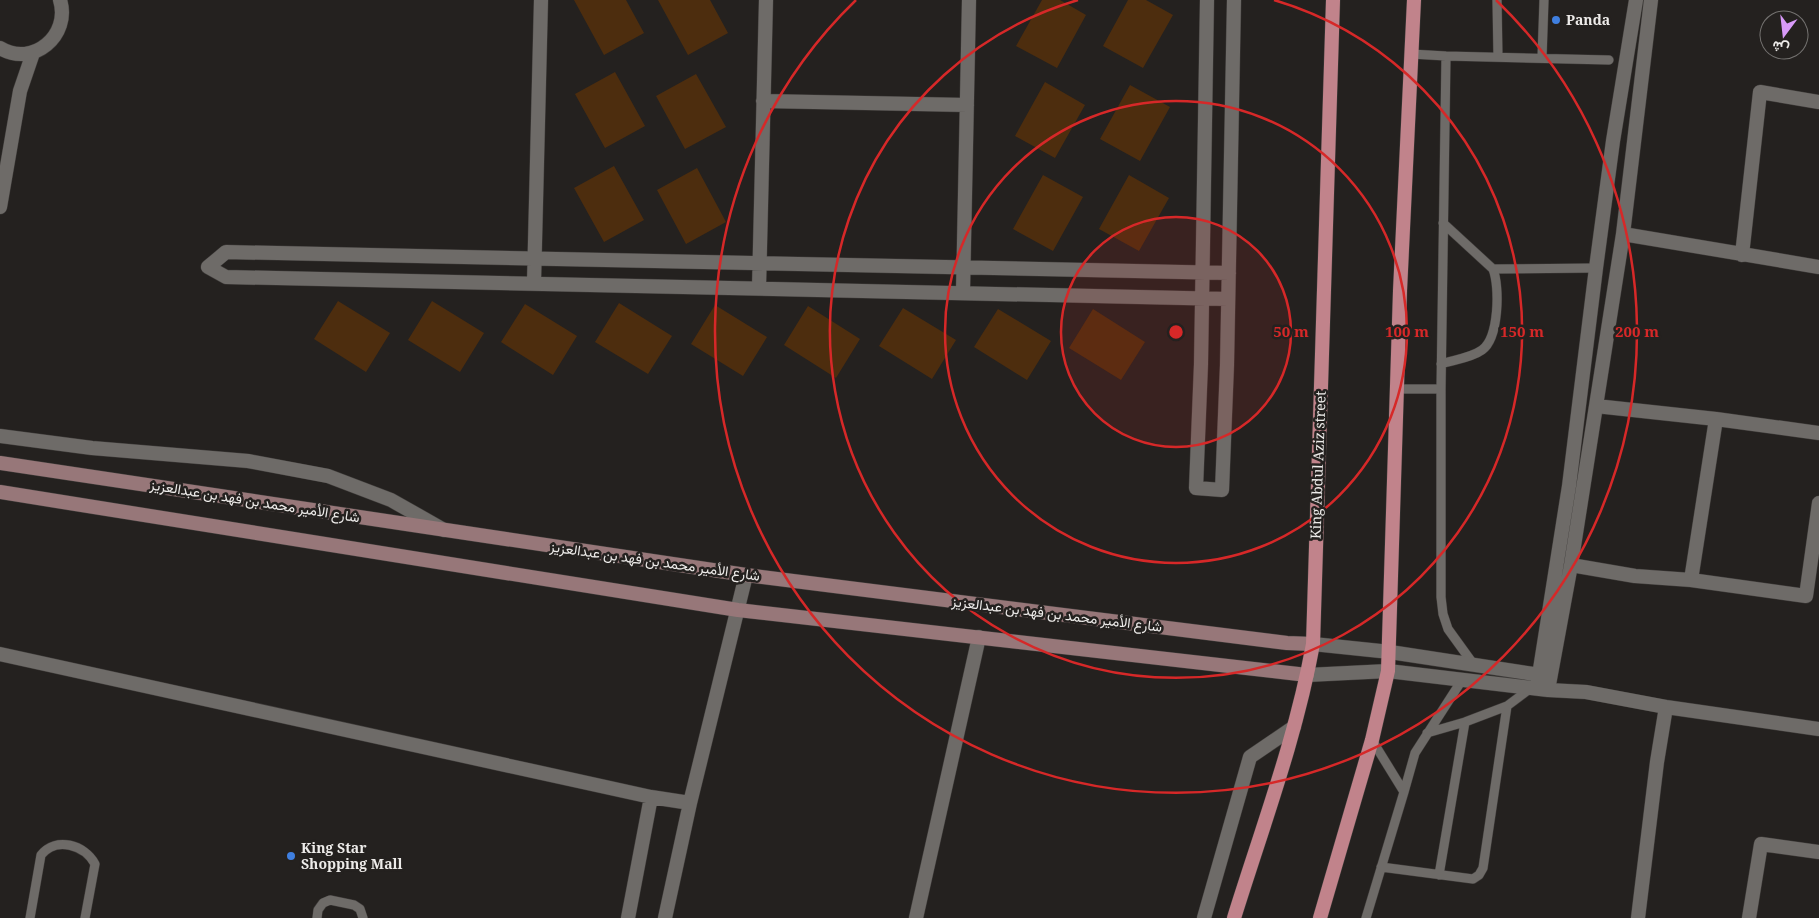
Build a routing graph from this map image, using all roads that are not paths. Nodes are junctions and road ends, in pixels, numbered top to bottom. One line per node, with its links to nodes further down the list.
1 (60, 0): 14 (street)
2 (541, 0): 27 (street)
3 (766, 0): 20 (street)
4 (969, 0): 22 (street)
5 (1207, 0): 33 (street)
6 (1234, 0): 34 (street)
7 (1333, 0): 56 (main road, King Abdul Aziz street)
8 (1414, 0): 15 (main road)
9 (1497, 0): 17 (lane)
10 (1544, 0): 18 (lane)
11 (1636, 0): 31 (street)
12 (1651, 0): 25 (street)
13 (0, 48): 14 (street)
14 (33, 53): 23 (street)
15 (1411, 54): 16 (lane); 41 (main road)
16 (1446, 56): 17 (lane); 24 (lane)
17 (1498, 57): 18 (lane)
18 (1542, 58): 19 (lane)
19 (1609, 60)
20 (763, 101): 22 (street); 28 (street)
21 (1819, 102): 26 (street)
22 (967, 105): 30 (street)
23 (0, 207)
24 (1443, 223): 32 (lane); 40 (lane)
25 (1622, 234): 26 (street); 43 (street)
26 (1742, 255): 29 (street)
27 (535, 259): 28 (street); 35 (street); 35 (street)
28 (759, 264): 30 (street); 36 (street)
29 (1819, 267)
30 (964, 268): 33 (street); 37 (street)
31 (1596, 268): 32 (lane); 63 (street)
32 (1493, 269): 40 (lane)
33 (1202, 273): 34 (street); 38 (street)
34 (1229, 273): 39 (street)
35 (534, 283): 36 (street)
36 (759, 288): 37 (street)
37 (963, 292): 38 (street)
38 (1202, 297): 39 (street); 39 (street)
39 (1228, 299)
40 (1441, 364): 42 (lane)
41 (1397, 389): 42 (lane); 57 (main road)
42 (1441, 389): 59 (lane)
43 (1596, 406): 44 (street); 51 (street)
44 (1716, 419): 45 (street); 53 (street)
45 (1819, 433)
46 (0, 436): 50 (street)
47 (0, 463): 50 (main road, شارع الأمير محمد بن فهد بن عبدالعزيز)
48 (0, 492): 54 (main road)
49 (1819, 503): 53 (street)
50 (444, 530): 52 (main road, شارع الأمير محمد بن فهد بن عبدالعزيز)
51 (1571, 565): 53 (street); 63 (street)
52 (746, 575): 54 (street); 56 (main road, شارع الأمير محمد بن فهد بن عبدالعزيز)
53 (1691, 580)
54 (738, 610): 55 (main road); 73 (street)
55 (980, 637): 61 (main road); 83 (street)
56 (1312, 644): 57 (street); 61 (main road, King Abdul Aziz street)
57 (1390, 652): 59 (street); 60 (main road)
58 (0, 654): 72 (street)
59 (1474, 665): 63 (street)
60 (1388, 671): 61 (street); 62 (street); 70 (main road)
61 (1307, 675): 67 (main road, King Abdul Aziz street)
62 (1462, 680): 63 (street); 69 (lane)
63 (1541, 683): 64 (lane); 65 (street)
64 (1507, 706): 66 (lane); 76 (lane)
65 (1666, 707): 68 (street); 88 (street)
66 (1465, 722): 69 (lane); 76 (lane)
67 (1294, 727): 84 (street); 85 (main road, King Abdul Aziz street)
68 (1819, 729)
69 (1427, 733): 71 (lane)
70 (1372, 740): 71 (lane); 86 (main road)
71 (1404, 792): 75 (lane)
72 (651, 798): 73 (street); 81 (street)
73 (690, 803): 82 (street)
74 (1819, 852): 89 (street)
75 (1382, 867): 76 (lane); 87 (lane)
76 (1439, 875)
77 (30, 918): 78 (lane)
78 (85, 918)
79 (317, 918): 80 (lane)
80 (363, 918)
81 (628, 918)
82 (665, 918)
83 (916, 918)
84 (1204, 918)
85 (1234, 918)
86 (1320, 918)
87 (1366, 918)
88 (1638, 918)
89 (1749, 918)

